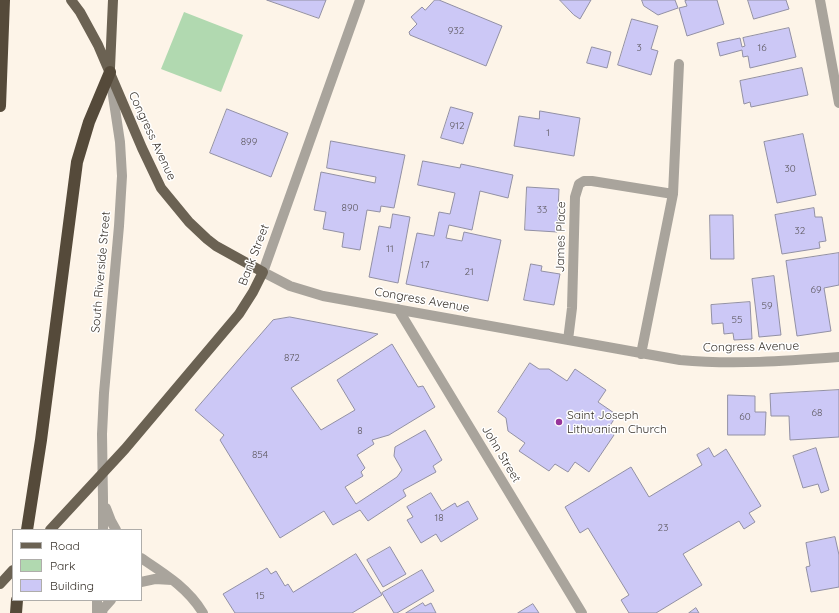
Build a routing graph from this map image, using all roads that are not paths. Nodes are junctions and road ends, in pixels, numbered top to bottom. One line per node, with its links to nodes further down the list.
1 (71, 0): 7 (main road, Congress Avenue)
2 (113, 0): 7 (main road)
3 (360, 0): 11 (street, Bank Street)
4 (820, 0): 8 (street)
5 (4, 1): 9 (highway)
6 (678, 64): 10 (street)
7 (110, 72): 11 (main road, Congress Avenue); 16 (street, South Riverside Street); 18 (highway)
8 (839, 103)
9 (0, 106)
10 (673, 194): 13 (street, James Place); 14 (street)
11 (263, 272): 12 (street, Congress Avenue); 16 (main road, Bank Street)
12 (398, 309): 13 (street, Congress Avenue); 34 (street, John Street)
13 (568, 340): 14 (street, Congress Avenue)
14 (641, 354): 15 (street, Congress Avenue)
15 (839, 357)
16 (102, 475): 17 (street, South Riverside Street); 19 (main road, Bank Street)
17 (103, 499): 20 (street, South Riverside Street); 21 (street)
18 (27, 529)
19 (51, 529)
20 (103, 529)
21 (115, 529)
22 (142, 559): 24 (street)
23 (12, 571): 26 (main road)
24 (174, 580): 25 (street); 33 (street)
25 (142, 582)
26 (0, 584)
27 (17, 601): 30 (highway)
28 (98, 601): 31 (street)
29 (110, 601): 32 (street)
30 (16, 613)
31 (96, 613)
32 (102, 613)
33 (204, 613)
34 (582, 613)

